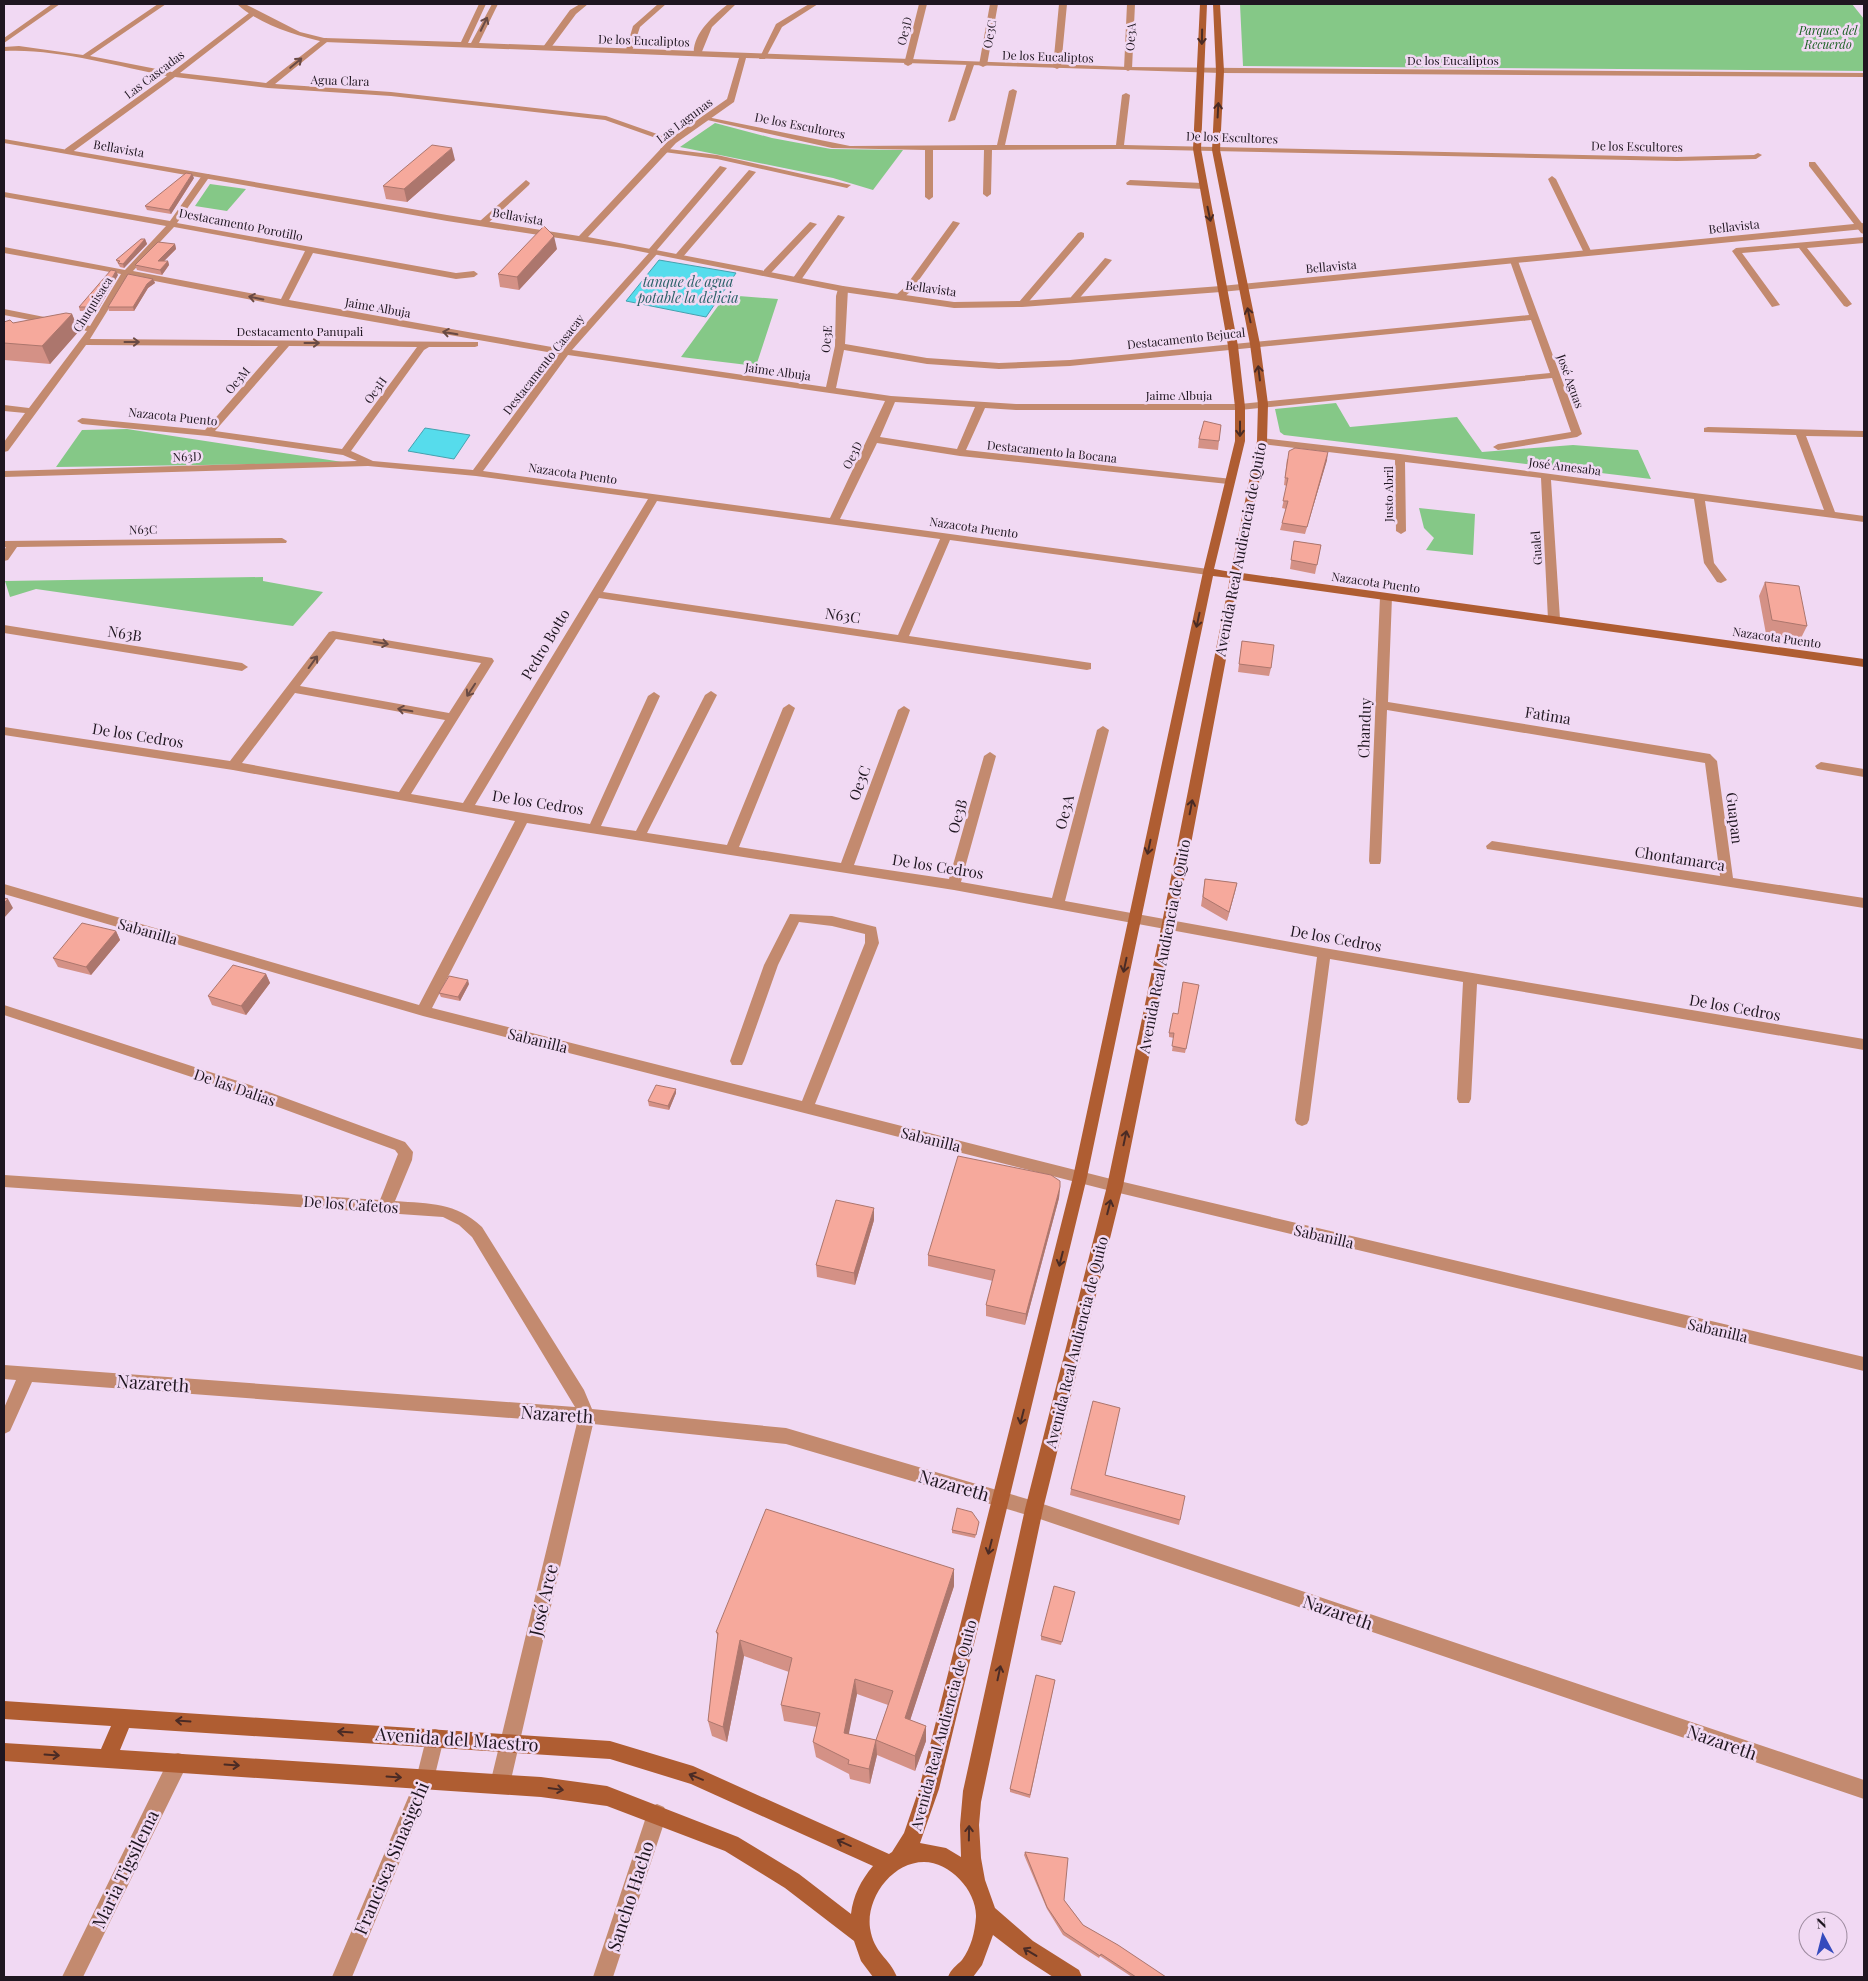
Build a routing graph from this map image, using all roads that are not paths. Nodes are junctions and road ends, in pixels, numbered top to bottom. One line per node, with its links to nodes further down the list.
1 (56, 4): 18 (street)
2 (162, 4): 26 (street)
3 (241, 4): 16 (street, De los Eucaliptos)
4 (483, 4): 19 (street)
5 (495, 4): 20 (street, one-way to 5)
6 (584, 4): 21 (street)
7 (662, 4): 23 (street)
8 (732, 4): 24 (street)
9 (814, 4): 27 (street)
10 (923, 4): 28 (street, Oe3D)
11 (994, 4): 30 (street, Oe3C)
12 (1063, 4): 31 (street)
13 (1131, 4): 32 (street, Oe3A)
14 (1203, 4): 34 (main road, Avenida Real Audiencia de Quito, one-way to 34)
15 (1217, 4): 33 (main road, Avenida Real Audiencia de Quito)
16 (253, 12): 17 (street, De los Eucaliptos); 35 (street, Las Cascadas)
17 (324, 40): 19 (street, De los Eucaliptos); 37 (street, one-way to 17)
18 (4, 41)
19 (464, 44): 20 (street, De los Eucaliptos)
20 (474, 45): 21 (street, De los Eucaliptos)
21 (547, 47): 23 (street, De los Eucaliptos)
22 (4, 49): 26 (street, Agua Clara)
23 (628, 51): 24 (street, De los Eucaliptos)
24 (697, 54): 25 (street, De los Eucaliptos)
25 (743, 56): 27 (street, De los Eucaliptos); 40 (street, Las Lagunas)
26 (84, 57): 35 (street, Agua Clara)
27 (762, 57): 28 (street, De los Eucaliptos)
28 (908, 64): 29 (street, De los Eucaliptos)
29 (970, 65): 30 (street, De los Eucaliptos); 41 (street)
30 (984, 65): 31 (street, De los Eucaliptos)
31 (1058, 67): 32 (street, De los Eucaliptos)
32 (1128, 69): 34 (street, De los Eucaliptos)
33 (1220, 70): 34 (street, De los Eucaliptos); 36 (street, De los Eucaliptos); 50 (main road, Avenida Real Audiencia de Quito, one-way to 33)
34 (1202, 71): 48 (main road, Avenida Real Audiencia de Quito)
35 (173, 75): 37 (street, Agua Clara); 51 (street, Las Cascadas)
36 (1864, 75)
37 (268, 86): 43 (street, Agua Clara)
38 (1013, 91): 46 (street)
39 (1126, 95): 47 (street)
40 (706, 119): 43 (street, Las Lagunas); 44 (street, De los Escultores)
41 (951, 120)
42 (4, 141): 51 (street, Bellavista)
43 (673, 141): 49 (street, Las Lagunas)
44 (929, 146): 45 (street, De los Escultores); 64 (street)
45 (988, 146): 46 (street, De los Escultores); 63 (street)
46 (1001, 146): 47 (street, De los Escultores)
47 (1120, 147): 48 (street, De los Escultores)
48 (1197, 149): 50 (street, De los Escultores); 61 (main road, Avenida Real Audiencia de Quito)
49 (664, 150): 60 (street); 72 (street, Las Lagunas)
50 (1216, 150): 52 (street, De los Escultores); 86 (main road, Avenida Real Audiencia de Quito)
51 (68, 151): 56 (street, Bellavista)
52 (1758, 155)
53 (1812, 164): 70 (street)
54 (723, 168): 77 (street, Destacamento Casacay)
55 (752, 172): 79 (street)
56 (206, 176): 67 (street, Chuquisaca); 68 (street, Bellavista)
57 (1552, 179): 78 (street)
58 (1130, 182): 61 (street)
59 (526, 183): 68 (street)
60 (847, 185)
61 (1203, 186): 88 (main road, Avenida Real Audiencia de Quito, one-way to 88)
62 (4, 194): 67 (street, Destacamento Porotillo)
63 (987, 194)
64 (929, 196)
65 (841, 217): 85 (street)
66 (956, 222): 89 (street)
67 (173, 223): 76 (street, Destacamento Porotillo); 83 (street, Chuquisaca)
68 (483, 223): 72 (street, Bellavista)
69 (813, 224): 82 (street)
70 (1863, 228): 78 (street, Bellavista)
71 (1081, 235): 92 (street)
72 (582, 238): 77 (street, Bellavista)
73 (1864, 240): 74 (street)
74 (1800, 244): 93 (street); 94 (street)
75 (4, 250): 83 (street, Jaime Albuja)
76 (310, 250): 84 (street, Destacamento Porotillo); 91 (street)
77 (653, 251): 79 (street, Bellavista); 105 (street, Destacamento Casacay)
78 (1588, 253): 81 (street, Bellavista)
79 (679, 256): 82 (street, Bellavista)
80 (1108, 260): 90 (street)
81 (1514, 261): 86 (street, Bellavista); 96 (street, José Aguas)
82 (767, 272): 85 (street, Bellavista)
83 (126, 274): 91 (street, Jaime Albuja, one-way to 83); 97 (street, Chuquisaca)
84 (474, 274)
85 (798, 278): 87 (street, Bellavista)
86 (1243, 286): 88 (street, Bellavista); 101 (main road, Avenida Real Audiencia de Quito, one-way to 86)
87 (843, 289): 89 (street, Bellavista); 103 (street, Oe3E)
88 (1221, 289): 90 (street, Bellavista); 104 (main road, Avenida Real Audiencia de Quito)
89 (899, 297): 92 (street, Bellavista)
90 (1074, 299): 92 (street, Bellavista)
91 (283, 303): 102 (street, Jaime Albuja, one-way to 91)
92 (1022, 304)
93 (1847, 304)
94 (1775, 305)
95 (4, 312): 97 (street)
96 (1536, 317): 101 (street, Destacamento Bejucal); 106 (street, José Aguas)
97 (93, 329): 98 (street, Chuquisaca)
98 (84, 342): 99 (street, Destacamento Panupali, one-way to 99); 113 (street, Chuquisaca)
99 (286, 343): 100 (street, Destacamento Panupali, one-way to 100); 116 (street, Oe3M)
100 (428, 344): 102 (street, Destacamento Panupali); 123 (street, Oe3H)
101 (1256, 344): 104 (street, Destacamento Bejucal); 109 (main road, Avenida Real Audiencia de Quito, one-way to 101)
102 (516, 345): 105 (street, Jaime Albuja)
103 (840, 346): 104 (street, Destacamento Bejucal); 107 (street, Oe3E)
104 (1233, 346): 111 (main road, Avenida Real Audiencia de Quito)
105 (565, 352): 107 (street, Jaime Albuja); 127 (street, Destacamento Casacay)
106 (1556, 375): 109 (street, Jaime Albuja); 121 (street, José Aguas)
107 (830, 391): 108 (street, Jaime Albuja)
108 (891, 399): 110 (street, Jaime Albuja); 119 (street, Oe3D)
109 (1263, 404): 111 (street, Jaime Albuja); 120 (main road, Avenida Real Audiencia de Quito)
110 (981, 405): 111 (street, Jaime Albuja); 124 (street)
111 (1240, 407): 130 (main road, Avenida Real Audiencia de Quito, one-way to 130)
112 (4, 408): 113 (street)
113 (31, 411): 122 (street, Chuquisaca)
114 (82, 421): 116 (street, Nazacota Puento)
115 (1708, 430): 117 (street)
116 (208, 432): 123 (street, Nazacota Puento)
117 (1800, 433): 118 (street); 133 (street)
118 (1864, 434)
119 (874, 439): 124 (street, Destacamento la Bocana); 135 (street, Oe3D)
120 (1262, 441): 125 (street, José Amesaba); 142 (main road, Avenida Real Audiencia de Quito)
121 (1498, 447)
122 (4, 448)
123 (345, 452): 126 (street, Nazacota Puento)
124 (960, 453): 130 (street, Destacamento la Bocana)
125 (1400, 457): 129 (street, José Amesaba); 136 (street, Justo Abril)
126 (371, 464): 127 (street, Nazacota Puento); 128 (street, N63D)
127 (476, 473): 132 (street, Nazacota Puento)
128 (4, 474)
129 (1546, 476): 131 (street, José Amesaba); 146 (street, Gualel)
130 (1228, 481): 141 (main road, Avenida Real Audiencia de Quito)
131 (1699, 496): 133 (street, José Amesaba); 143 (street)
132 (653, 499): 135 (street, Nazacota Puento); 144 (street, Pedro Botto)
133 (1831, 515): 134 (street, José Amesaba)
134 (1864, 520)
135 (833, 522): 137 (street, Nazacota Puento)
136 (1401, 531)
137 (946, 538): 141 (street, Nazacota Puento); 148 (street)
138 (282, 542): 139 (street, N63C)
139 (9, 544): 140 (street)
140 (4, 558)
141 (1208, 572): 142 (main road, Nazacota Puento); 180 (main road, Avenida Real Audiencia de Quito, one-way to 180)
142 (1235, 576): 145 (main road, Nazacota Puento); 181 (main road, Avenida Real Audiencia de Quito, one-way to 142)
143 (1721, 580)
144 (594, 594): 148 (street, N63C); 167 (street, Pedro Botto)
145 (1386, 597): 146 (main road, Nazacota Puento); 155 (street, Chanduy)
146 (1554, 619): 149 (main road, Nazacota Puento)
147 (4, 629): 151 (street, N63B)
148 (902, 639): 150 (street, N63C)
149 (1864, 664)
150 (1087, 666)
151 (242, 667)
152 (293, 689): 158 (street, one-way to 152); 158 (street, one-way to 158); 163 (street)
153 (711, 695): 170 (street)
154 (654, 696): 169 (street)
155 (1381, 705): 162 (street, Fatima); 173 (street, Chanduy)
156 (789, 708): 172 (street)
157 (904, 710): 174 (street, Oe3C)
158 (453, 718): 166 (street)
159 (1103, 730): 178 (street, Oe3A)
160 (4, 731): 163 (street, De los Cedros)
161 (990, 756): 176 (street, Oe3B)
162 (1709, 758): 175 (street, Guapan)
163 (233, 766): 166 (street, De los Cedros)
164 (1821, 766): 165 (street)
165 (1864, 773)
166 (403, 796): 167 (street, De los Cedros)
167 (467, 807): 168 (street, De los Cedros)
168 (523, 818): 169 (street, De los Cedros); 185 (street)
169 (594, 828): 170 (street, De los Cedros)
170 (639, 836): 172 (street, De los Cedros)
171 (1492, 846): 175 (street, Chontamarca)
172 (731, 850): 174 (street, De los Cedros)
173 (1375, 861)
174 (846, 868): 176 (street, De los Cedros)
175 (1727, 882): 179 (street, Chontamarca)
176 (954, 885): 178 (street, De los Cedros)
177 (4, 889): 185 (street, Sabanilla)
178 (1058, 902): 180 (street, De los Cedros)
179 (1864, 903)
180 (1135, 917): 181 (street, De los Cedros); 191 (main road, Avenida Real Audiencia de Quito, one-way to 191)
181 (1169, 924): 182 (street, De los Cedros); 193 (main road, Avenida Real Audiencia de Quito, one-way to 181)
182 (1324, 953): 183 (street, De los Cedros); 190 (street)
183 (1470, 978): 186 (street, De los Cedros); 188 (street)
184 (4, 1010): 194 (street, De las Dalias)
185 (423, 1011): 189 (street, Sabanilla)
186 (1864, 1045)
187 (737, 1061): 189 (street)
188 (1464, 1099)
189 (806, 1108): 191 (street, Sabanilla)
190 (1302, 1120)
191 (1080, 1177): 193 (street, Sabanilla); 200 (main road, Avenida Real Audiencia de Quito, one-way to 200)
192 (4, 1181): 194 (street, De los Cafetos)
193 (1115, 1186): 195 (street, Sabanilla); 201 (main road, Avenida Real Audiencia de Quito, one-way to 193)
194 (385, 1207): 198 (street, De los Cafetos)
195 (1864, 1364)
196 (4, 1372): 197 (street, Nazareth)
197 (27, 1374): 198 (street, Nazareth); 199 (street)
198 (587, 1416): 200 (street, Nazareth); 205 (street, José Arce)
199 (4, 1426)
200 (1002, 1500): 201 (street, Nazareth); 213 (main road, Avenida Real Audiencia de Quito, one-way to 213)
201 (1034, 1510): 211 (street, Nazareth); 214 (main road, Avenida Real Audiencia de Quito, one-way to 201)
202 (4, 1710): 203 (main road, Avenida del Maestro)
203 (124, 1717): 204 (main road, Avenida del Maestro, one-way to 203); 207 (main road)
204 (435, 1738): 205 (main road, Avenida del Maestro); 209 (street, Francisca Sinasigchi)
205 (509, 1742): 210 (street, José Arce); 213 (main road, Avenida del Maestro, one-way to 205)
206 (4, 1752): 207 (main road, one-way to 207)
207 (107, 1758): 208 (main road)
208 (178, 1762): 209 (main road, one-way to 209); 219 (street, Maria Tigsilema)
209 (425, 1779): 210 (main road); 220 (street, Francisca Sinasigchi)
210 (500, 1784): 212 (main road, one-way to 212)
211 (1864, 1790)
212 (657, 1814): 216 (main road); 221 (street, Sancho Hacho)
213 (894, 1860): 214 (main road); 216 (main road, Avenida Real Audiencia de Quito)
214 (975, 1881): 215 (main road)
215 (986, 1913): 218 (main road); 223 (main road, one-way to 215)
216 (861, 1934): 217 (main road)
217 (872, 1970): 222 (main road)
218 (964, 1976)
219 (72, 1977)
220 (342, 1977)
221 (603, 1977)
222 (887, 1977)
223 (1072, 1977)

